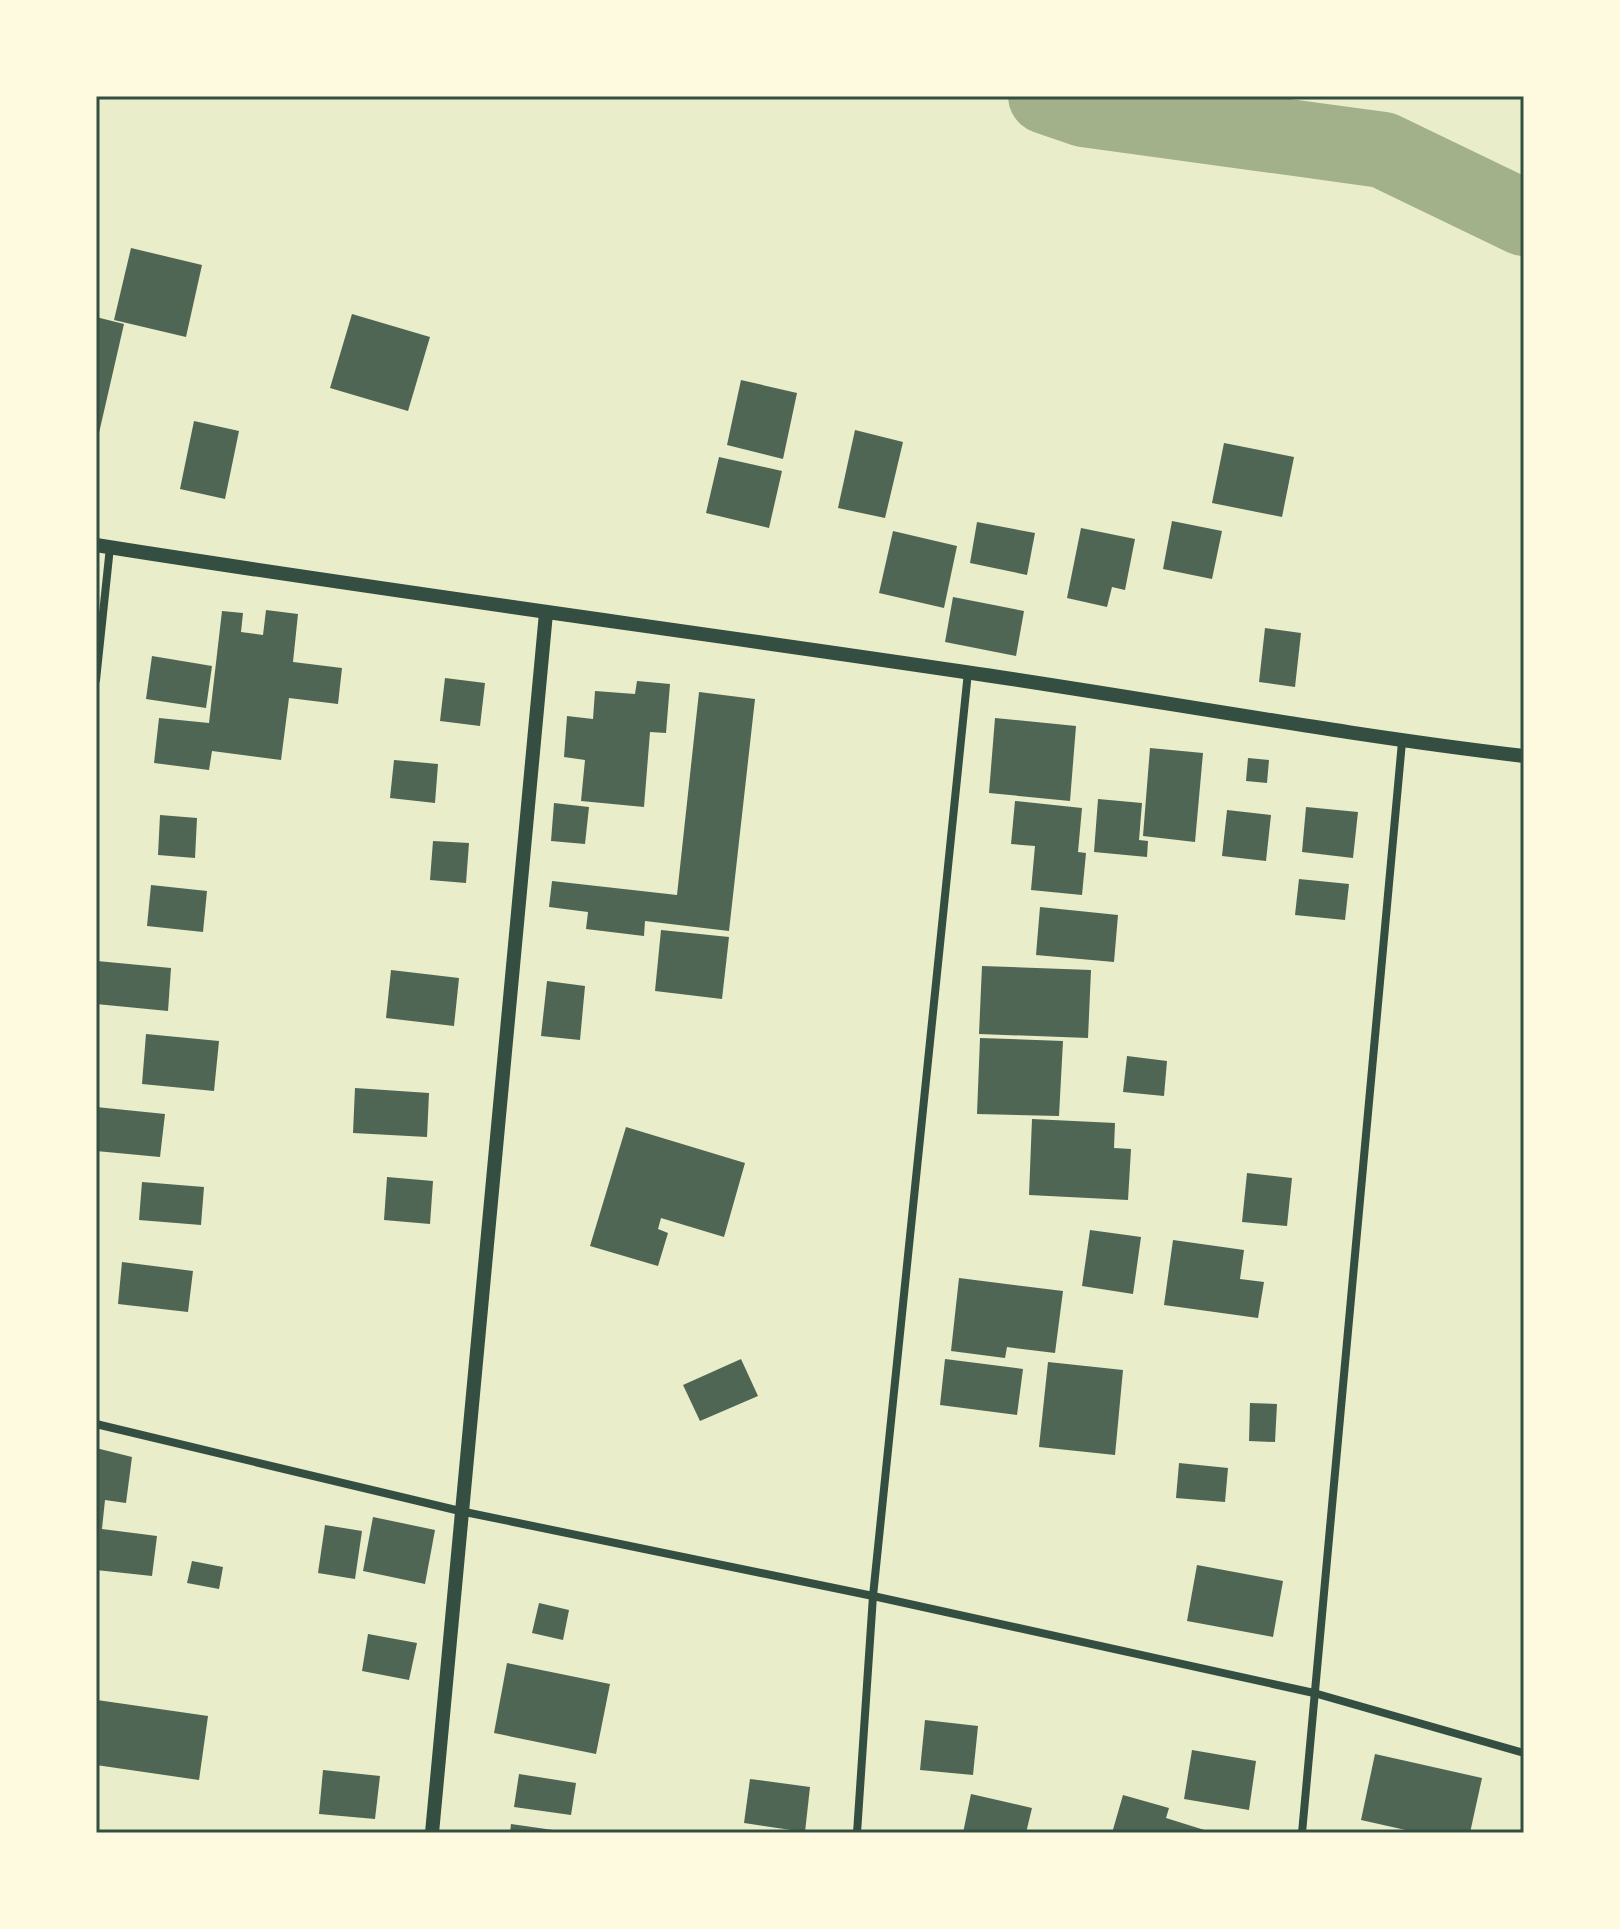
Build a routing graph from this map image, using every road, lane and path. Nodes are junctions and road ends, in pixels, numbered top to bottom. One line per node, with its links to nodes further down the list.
1 (103, 546): 2 (street); 4 (street)
2 (546, 613): 3 (street); 8 (street)
3 (968, 672): 5 (street); 9 (street)
4 (96, 680)
5 (1402, 742): 6 (street); 10 (street)
6 (1524, 756)
7 (96, 1424): 8 (street)
8 (460, 1511): 9 (street); 12 (street)
9 (873, 1596): 10 (street); 13 (street)
10 (1314, 1693): 11 (street); 14 (street)
11 (1524, 1753)
12 (432, 1833)
13 (857, 1833)
14 (1302, 1833)

